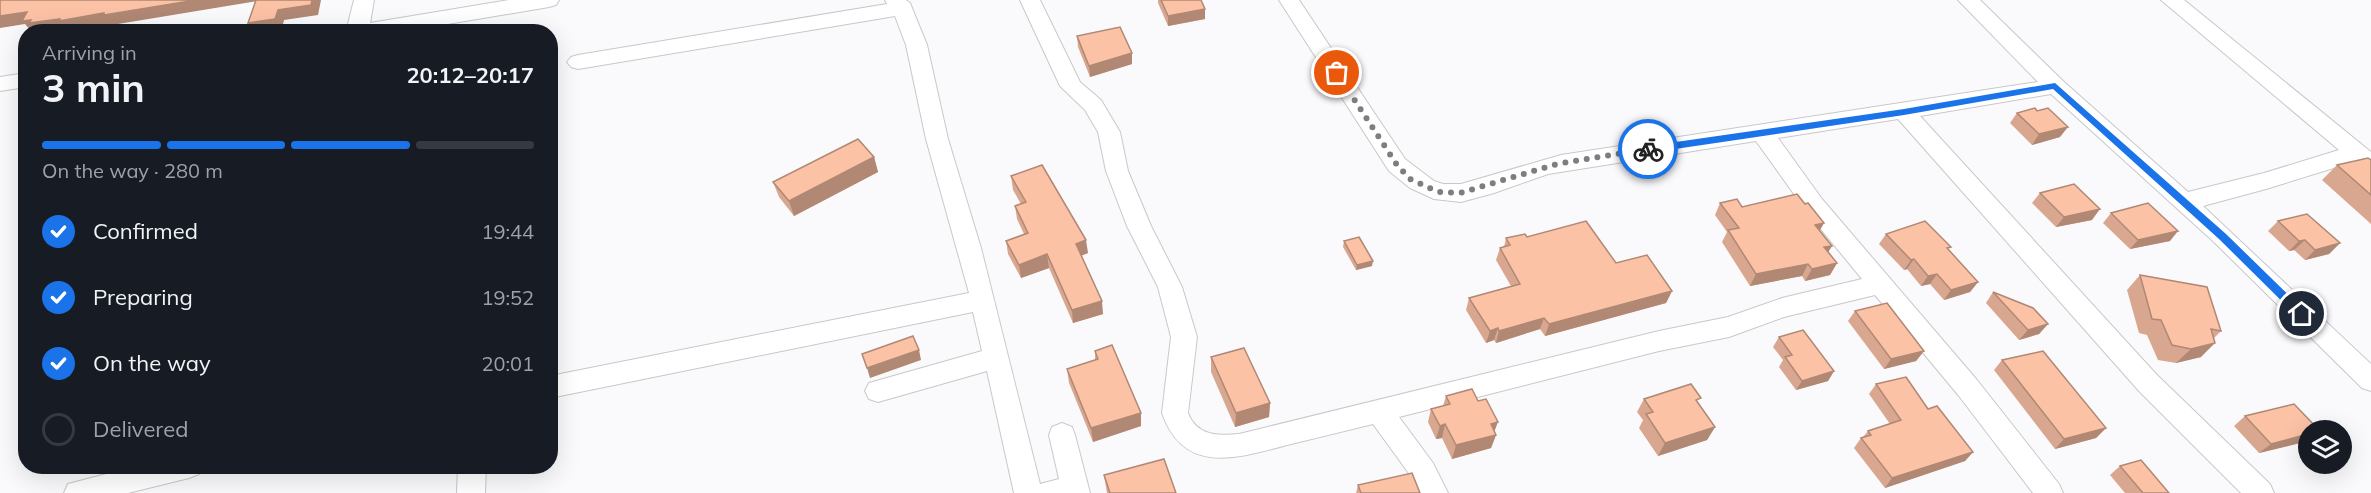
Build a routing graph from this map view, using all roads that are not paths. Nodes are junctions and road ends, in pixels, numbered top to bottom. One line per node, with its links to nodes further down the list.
1 (364, 0): 8 (street)
2 (549, 0): 9 (street)
3 (1030, 0): 25 (street)
4 (1289, 0): 15 (street)
5 (1968, 0): 13 (street)
6 (2170, 0): 16 (street)
7 (899, 4): 10 (street); 19 (street)
8 (359, 24)
9 (400, 24)
10 (578, 62)
11 (18, 81): 12 (street)
12 (0, 84)
13 (2055, 86): 14 (street); 17 (street)
14 (1904, 112): 15 (street); 35 (street)
15 (1762, 132): 18 (street)
16 (2364, 158): 17 (street)
17 (2184, 202): 21 (street)
18 (1881, 284): 25 (street); 34 (street)
19 (982, 300): 20 (street); 23 (street)
20 (996, 357): 24 (street); 32 (street)
21 (2360, 357): 22 (street)
22 (2371, 380)
23 (558, 385)
24 (878, 391)
25 (1380, 412): 33 (street)
26 (1062, 435): 29 (street)
27 (156, 474): 30 (street)
28 (472, 474): 31 (street)
29 (1066, 492)
30 (78, 493)
31 (471, 493)
32 (1028, 493)
33 (1434, 493)
34 (2049, 493)
35 (2260, 493)

